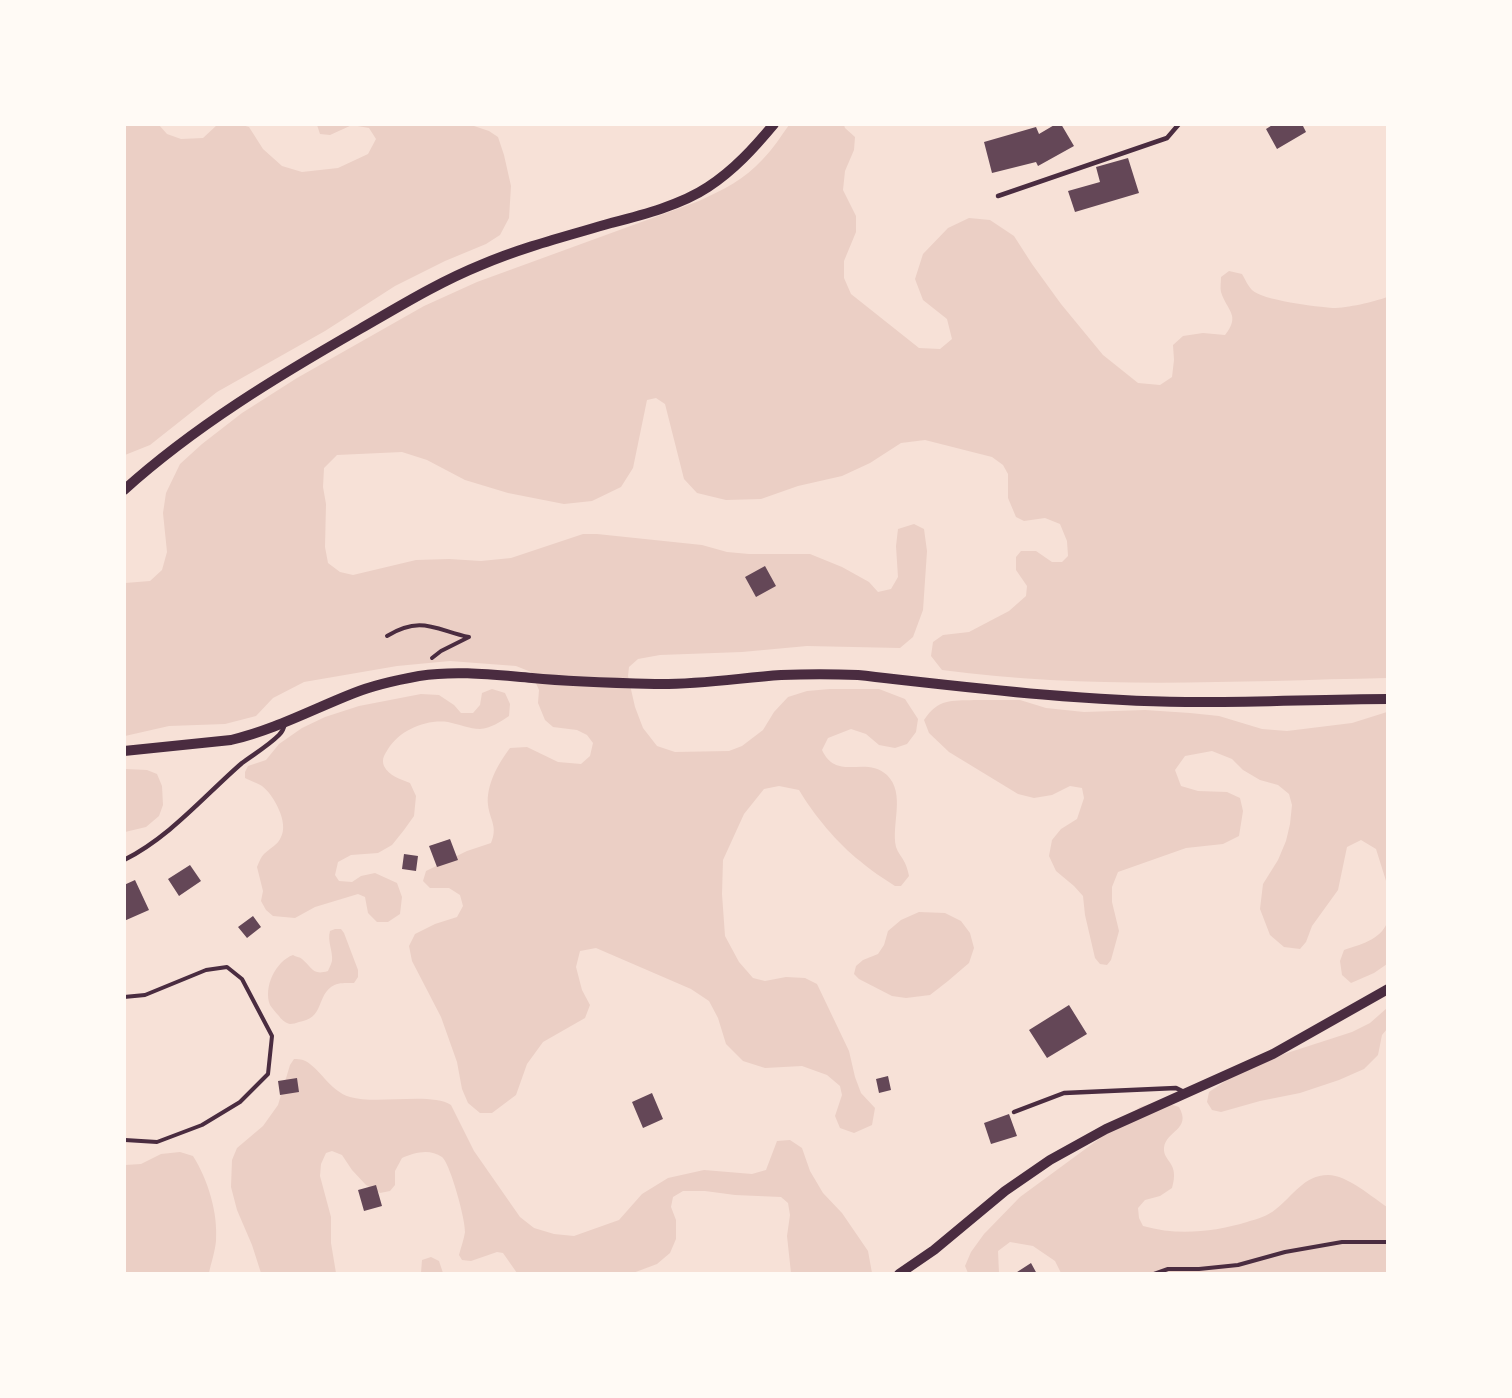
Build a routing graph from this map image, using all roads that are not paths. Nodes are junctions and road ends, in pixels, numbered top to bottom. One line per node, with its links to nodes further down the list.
1 (774, 124): 4 (street)
2 (1179, 124): 3 (lane)
3 (998, 196)
4 (124, 490)
5 (1388, 699): 6 (street)
6 (285, 723): 7 (street); 8 (lane)
7 (124, 751)
8 (124, 860)
9 (1388, 989): 10 (street)
10 (1187, 1093): 11 (lane); 12 (street)
11 (1014, 1112)
12 (899, 1274)

